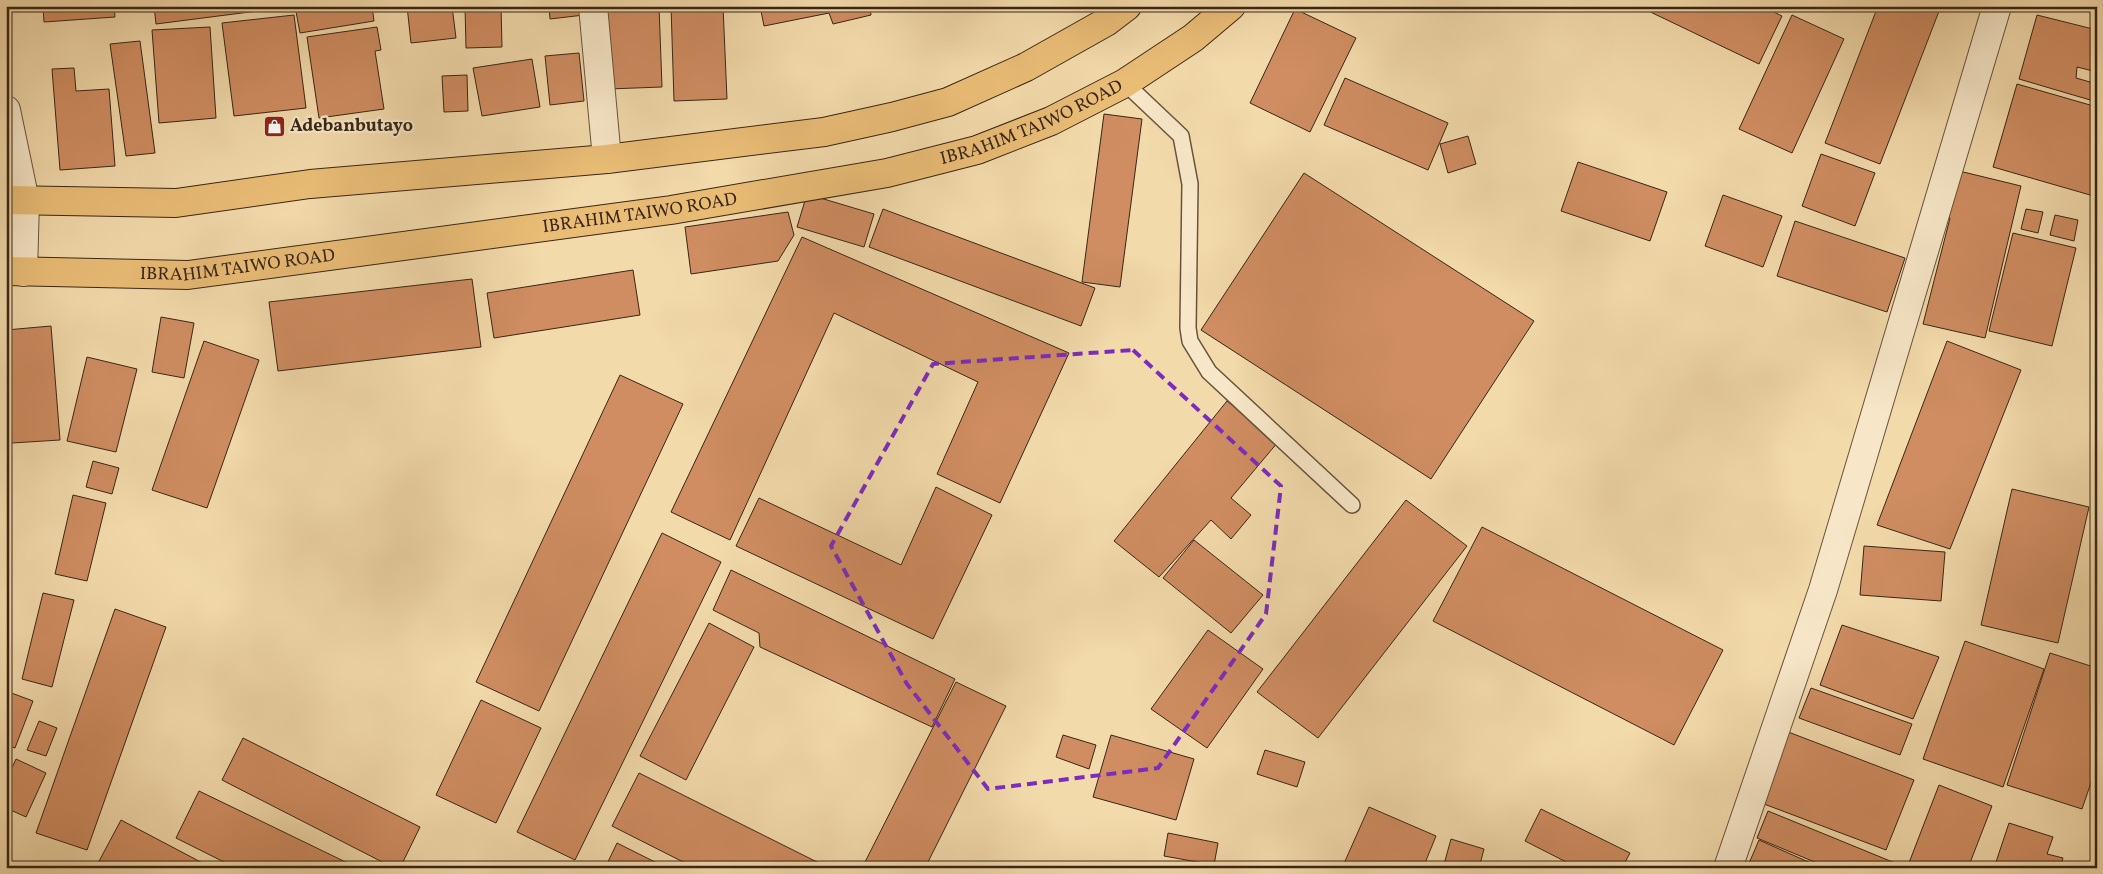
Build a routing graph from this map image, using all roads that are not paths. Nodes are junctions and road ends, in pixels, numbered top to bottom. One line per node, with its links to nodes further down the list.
1 (593, 6): 7 (street)
2 (1127, 6): 7 (main road)
3 (1231, 6): 5 (main road, IBRAHIM TAIWO ROAD)
4 (1997, 6): 11 (street)
5 (1125, 83): 9 (main road, IBRAHIM TAIWO ROAD); 10 (lane)
6 (6, 110): 8 (street)
7 (607, 159): 8 (main road)
8 (16, 200): 9 (street)
9 (15, 272)
10 (1352, 505)
11 (1728, 868)

